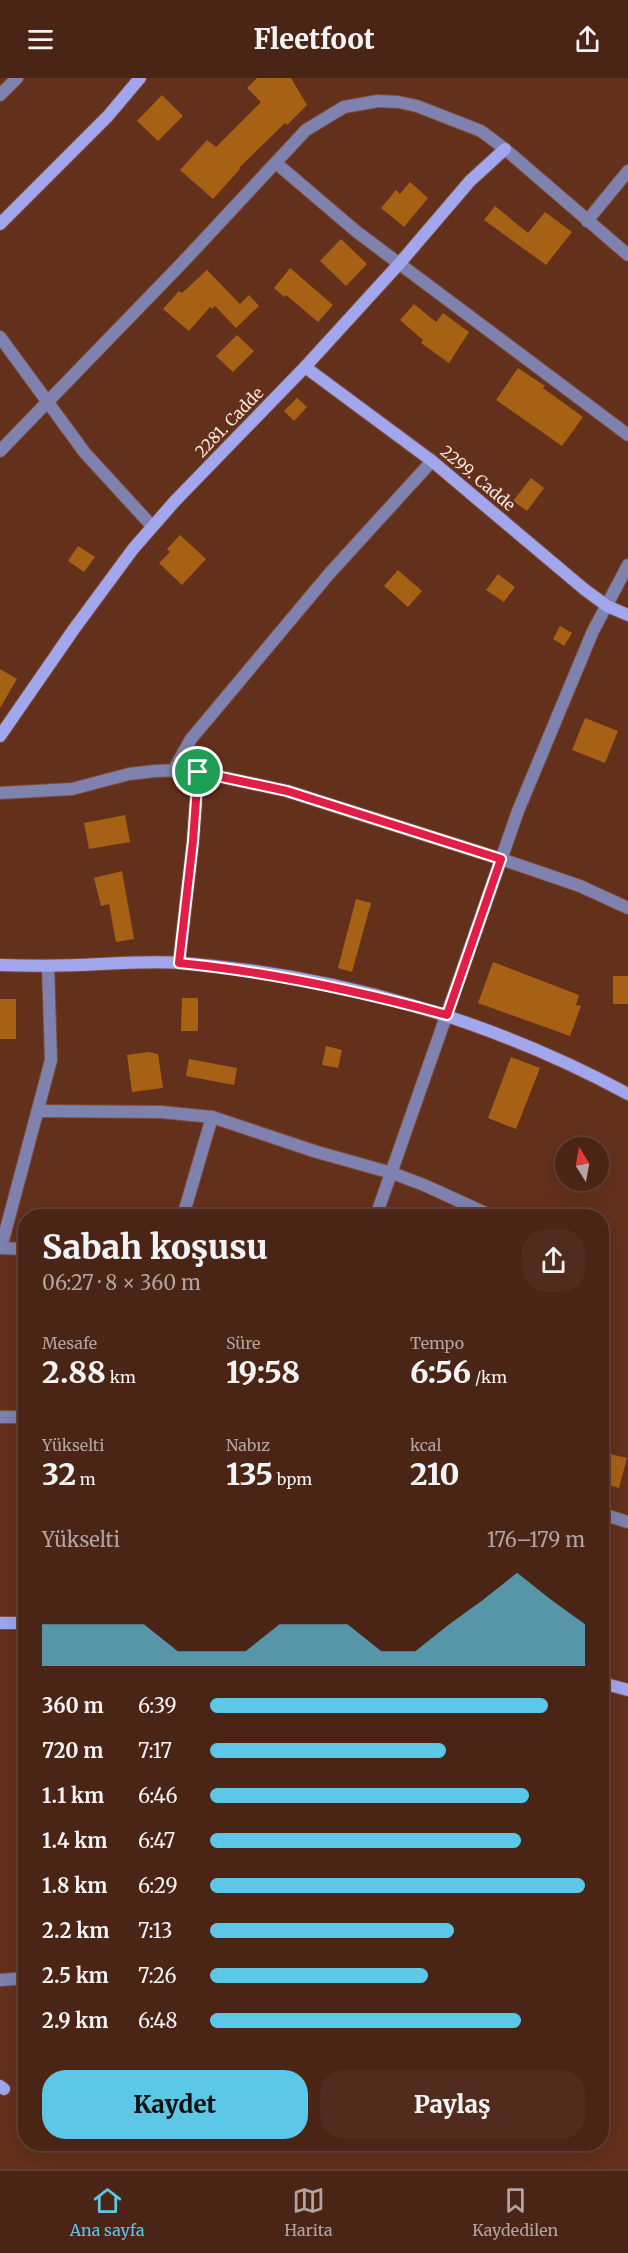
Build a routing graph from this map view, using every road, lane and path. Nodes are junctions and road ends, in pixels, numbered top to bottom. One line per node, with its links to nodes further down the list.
1 (17, 78): 3 (street)
2 (140, 78): 8 (street)
3 (0, 95)
4 (505, 149): 5 (street); 7 (street); 10 (street, 2281. Cadde)
5 (276, 163): 10 (street); 13 (street)
6 (628, 171): 7 (street)
7 (587, 221): 9 (street)
8 (0, 224)
9 (628, 255)
10 (399, 264): 12 (street, 2281. Cadde); 14 (street)
11 (0, 337): 13 (street)
12 (305, 367): 16 (street, 2299. Cadde); 17 (street, 2281. Cadde)
13 (48, 403): 15 (street); 17 (street)
14 (628, 435)
15 (0, 451)
16 (432, 461): 19 (street, 2299. Cadde); 22 (street)
17 (152, 526): 21 (street, 2281. Cadde)
18 (628, 565): 19 (street)
19 (607, 606): 20 (street, 2299. Cadde); 25 (street)
20 (628, 615)
21 (1, 732)
22 (173, 771): 23 (street); 24 (street)
23 (198, 772): 25 (street); 27 (street)
24 (0, 793)
25 (501, 859): 26 (street); 30 (street)
26 (628, 908)
27 (179, 963): 29 (street); 30 (street)
28 (0, 965): 29 (street)
29 (48, 966): 32 (street)
30 (447, 1015): 31 (street); 34 (street)
31 (628, 1094)
32 (38, 1111): 33 (street); 38 (street)
33 (212, 1117): 34 (street); 35 (street)
34 (392, 1173): 36 (street); 37 (street)
35 (185, 1209)
36 (379, 1209)
37 (477, 1209)
38 (1, 1248): 39 (street)
39 (18, 1249)
40 (0, 1417): 41 (street)
41 (18, 1417)
42 (609, 1516): 43 (street)
43 (628, 1522)
44 (0, 1623): 45 (street)
45 (18, 1623)
46 (609, 1685): 47 (street)
47 (628, 1690)
48 (18, 1979): 49 (street)
49 (0, 1980)

